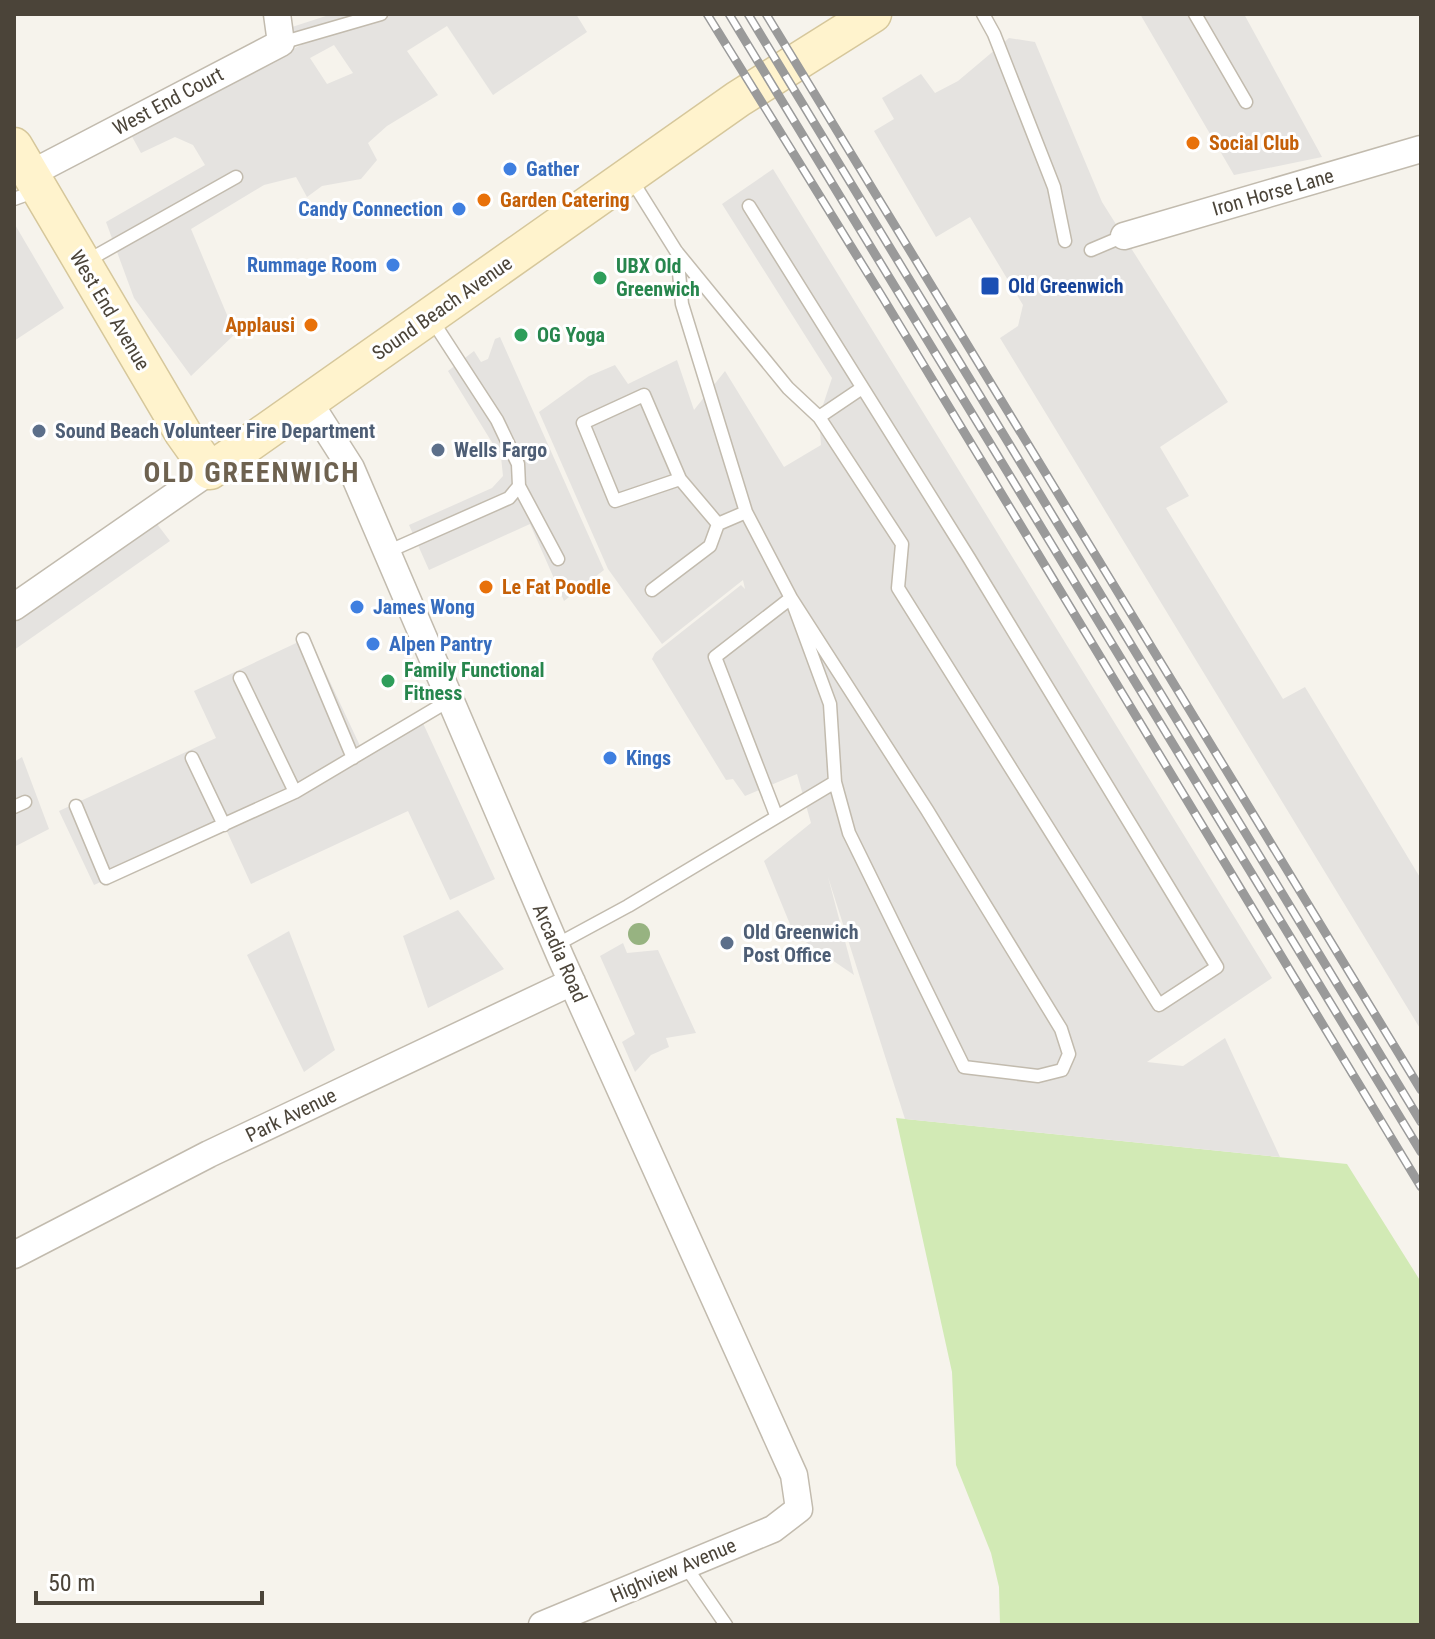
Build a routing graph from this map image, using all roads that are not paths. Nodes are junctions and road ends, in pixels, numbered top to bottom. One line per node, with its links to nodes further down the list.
1 (277, 14): 6 (street)
2 (381, 14): 6 (lane)
3 (873, 14): 9 (street, Sound Beach Avenue)
4 (983, 14): 14 (lane)
5 (1195, 14): 7 (lane)
6 (281, 43): 10 (street, West End Court)
7 (1246, 102)
8 (1421, 149): 13 (street, Iron Horse Lane)
9 (629, 176): 16 (lane); 18 (street, Sound Beach Avenue)
10 (24, 177): 17 (street, West End Avenue)
11 (236, 177): 17 (lane)
12 (749, 206): 19 (lane)
13 (1124, 236): 15 (lane)
14 (1065, 241)
15 (1091, 250)
16 (676, 251): 21 (lane); 25 (lane)
17 (82, 264): 22 (street, West End Avenue)
18 (429, 316): 20 (street, Sound Beach Avenue); 24 (lane)
19 (862, 388): 21 (lane); 21 (lane)
20 (309, 402): 22 (street, Sound Beach Avenue); 27 (street, Arcadia Road)
21 (819, 417)
22 (210, 471): 31 (street, Sound Beach Avenue)
23 (680, 479): 23 (lane); 26 (lane)
24 (519, 486): 27 (lane); 28 (lane)
25 (746, 512): 26 (lane); 30 (lane)
26 (718, 524): 29 (lane)
27 (387, 552): 34 (street, Arcadia Road)
28 (558, 559)
29 (652, 590)
30 (791, 598): 37 (lane); 37 (lane); 40 (lane)
31 (15, 603)
32 (303, 639): 36 (lane)
33 (240, 678): 38 (lane)
34 (450, 700): 36 (lane); 42 (street, Arcadia Road)
35 (192, 758): 41 (lane)
36 (353, 758): 38 (lane)
37 (835, 782): 40 (lane)
38 (295, 792): 41 (lane)
39 (76, 806): 41 (lane)
40 (776, 815): 42 (lane)
41 (224, 825)
42 (556, 945): 43 (street, Arcadia Road)
43 (572, 982): 44 (street, Park Avenue); 45 (street, Arcadia Road)
44 (14, 1255)
45 (799, 1509): 46 (street, Highview Avenue)
46 (684, 1564): 47 (street, Highview Avenue); 48 (lane)
47 (542, 1625)
48 (726, 1625)

